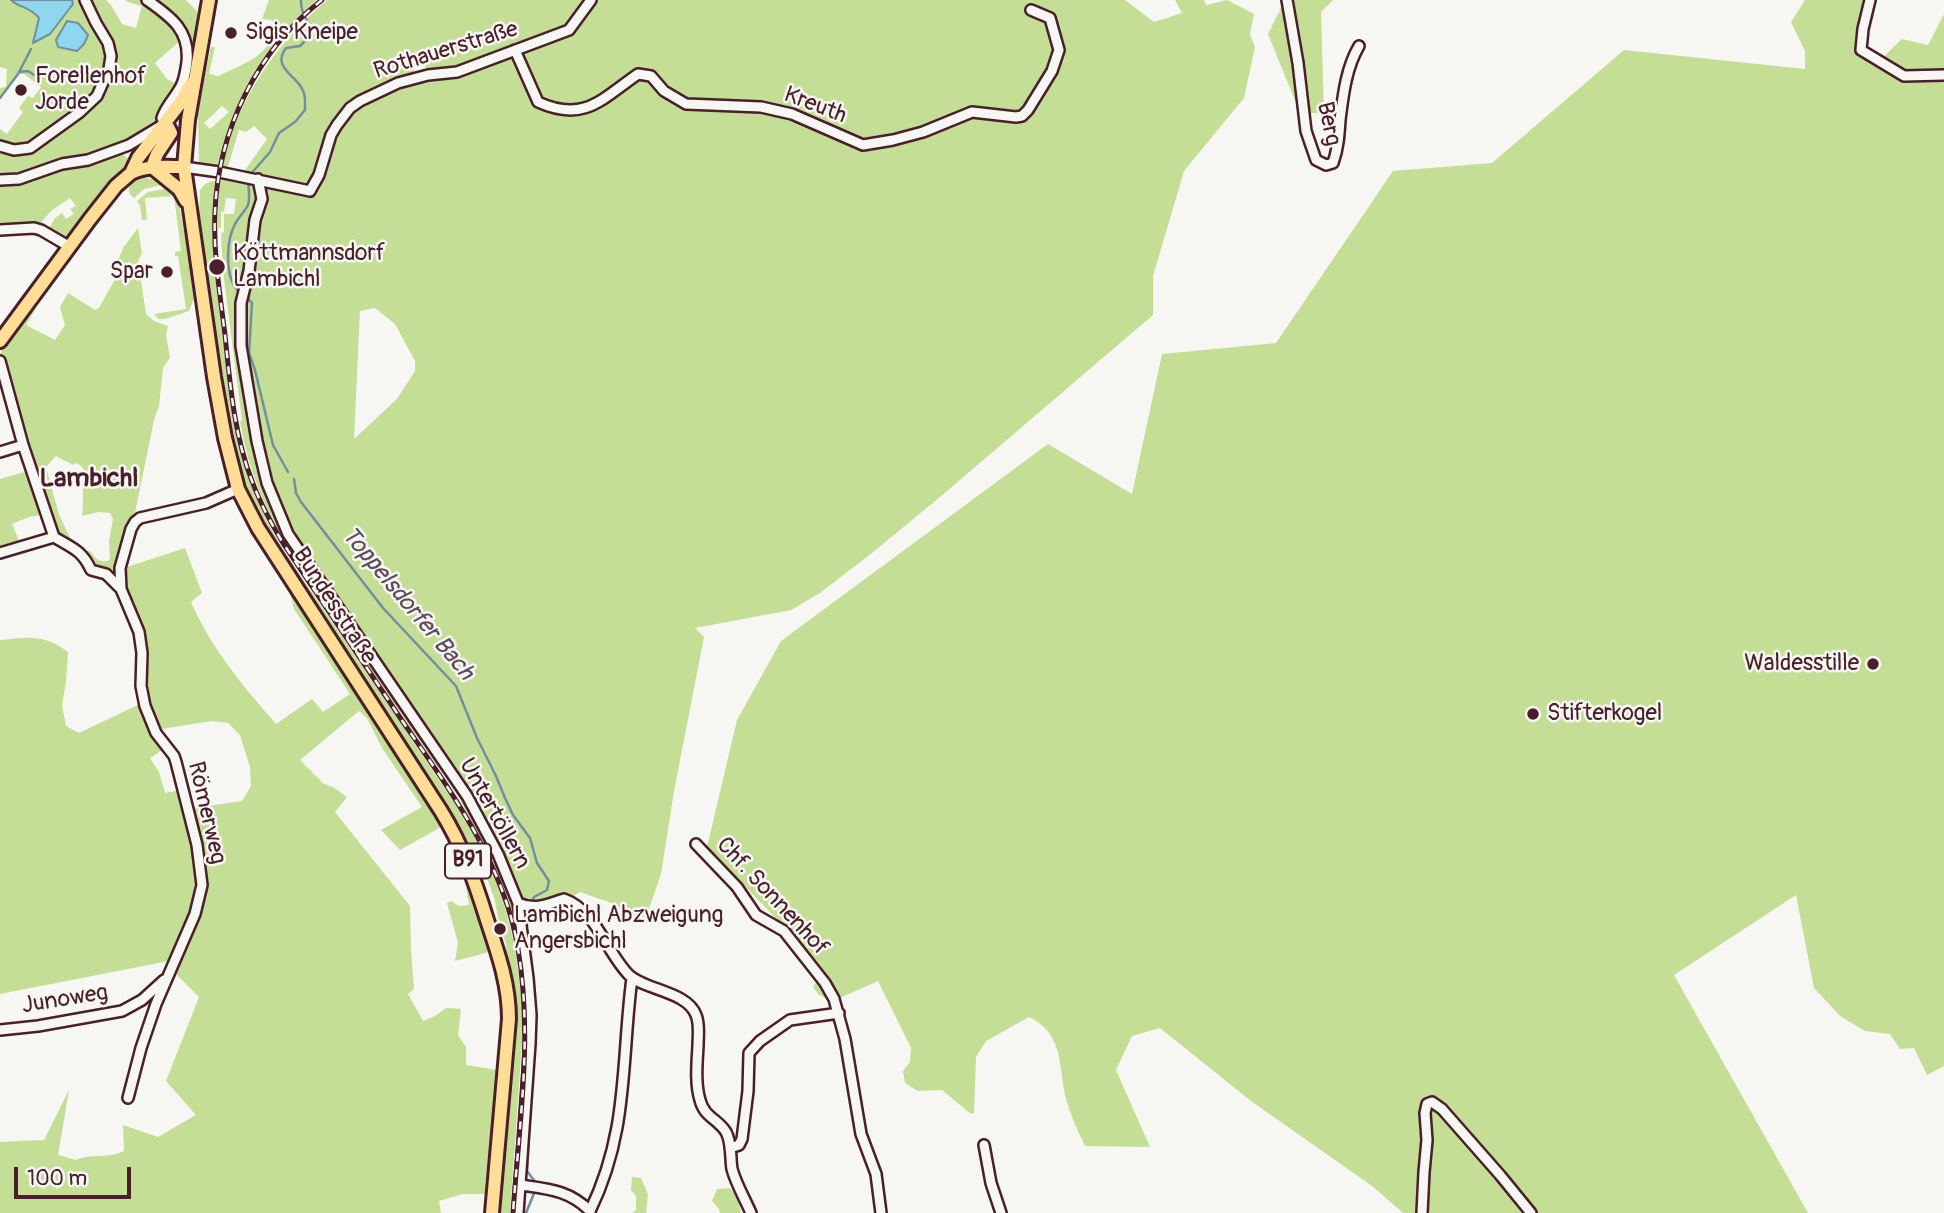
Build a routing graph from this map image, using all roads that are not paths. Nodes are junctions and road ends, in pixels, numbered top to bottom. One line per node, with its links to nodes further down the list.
1 (85, 0): 13 (street)
2 (148, 0): 12 (street)
3 (209, 0): 10 (main road, Bundesstraße / B91)
4 (591, 0): 9 (street, Rothauerstraße)
5 (1287, 0): 8 (street, Berg)
6 (1870, 0): 11 (street)
7 (1031, 10): 9 (street, Kreuth)
8 (1359, 46)
9 (515, 50): 17 (street, Rothauerstraße)
10 (196, 71): 12 (main road); 15 (main road, Bundesstraße / B91)
11 (1944, 75)
12 (164, 124): 14 (main road); 16 (main road); 18 (street)
13 (0, 146)
14 (152, 167): 15 (main road); 16 (main road); 19 (main road)
15 (184, 167): 17 (street); 19 (main road, Bundesstraße / B91)
16 (131, 173): 21 (main road)
17 (258, 179): 33 (street, Untertöllern)
18 (0, 180)
19 (191, 216): 26 (main road, Bundesstraße / B91)
20 (0, 232): 21 (street)
21 (69, 247): 22 (main road)
22 (0, 341)
23 (0, 361): 24 (street)
24 (23, 444): 25 (street); 27 (street)
25 (0, 452)
26 (238, 489): 29 (street, Römerweg); 43 (main road, Bundesstraße / B91)
27 (54, 537): 28 (street); 30 (street)
28 (0, 553)
29 (120, 568): 30 (street); 31 (street, Römerweg)
30 (106, 574): 31 (street)
31 (121, 589): 34 (street, Römerweg)
32 (696, 844): 36 (street, Chf. Sonnenhof)
33 (519, 903): 35 (street); 41 (street, Untertöllern)
34 (167, 977): 37 (street, Junoweg); 38 (street, Römerweg)
35 (632, 978): 40 (street); 42 (street)
36 (839, 1013): 40 (street); 46 (street, Chf. Sonnenhof)
37 (0, 1030)
38 (128, 1098)
39 (984, 1145): 47 (street)
40 (730, 1148): 45 (street)
41 (521, 1185): 42 (street); 44 (street, Untertöllern)
42 (590, 1212)
43 (492, 1213)
44 (518, 1213)
45 (751, 1213)
46 (881, 1213)
47 (1001, 1213)
48 (1422, 1213): 49 (street)
49 (1531, 1213)

